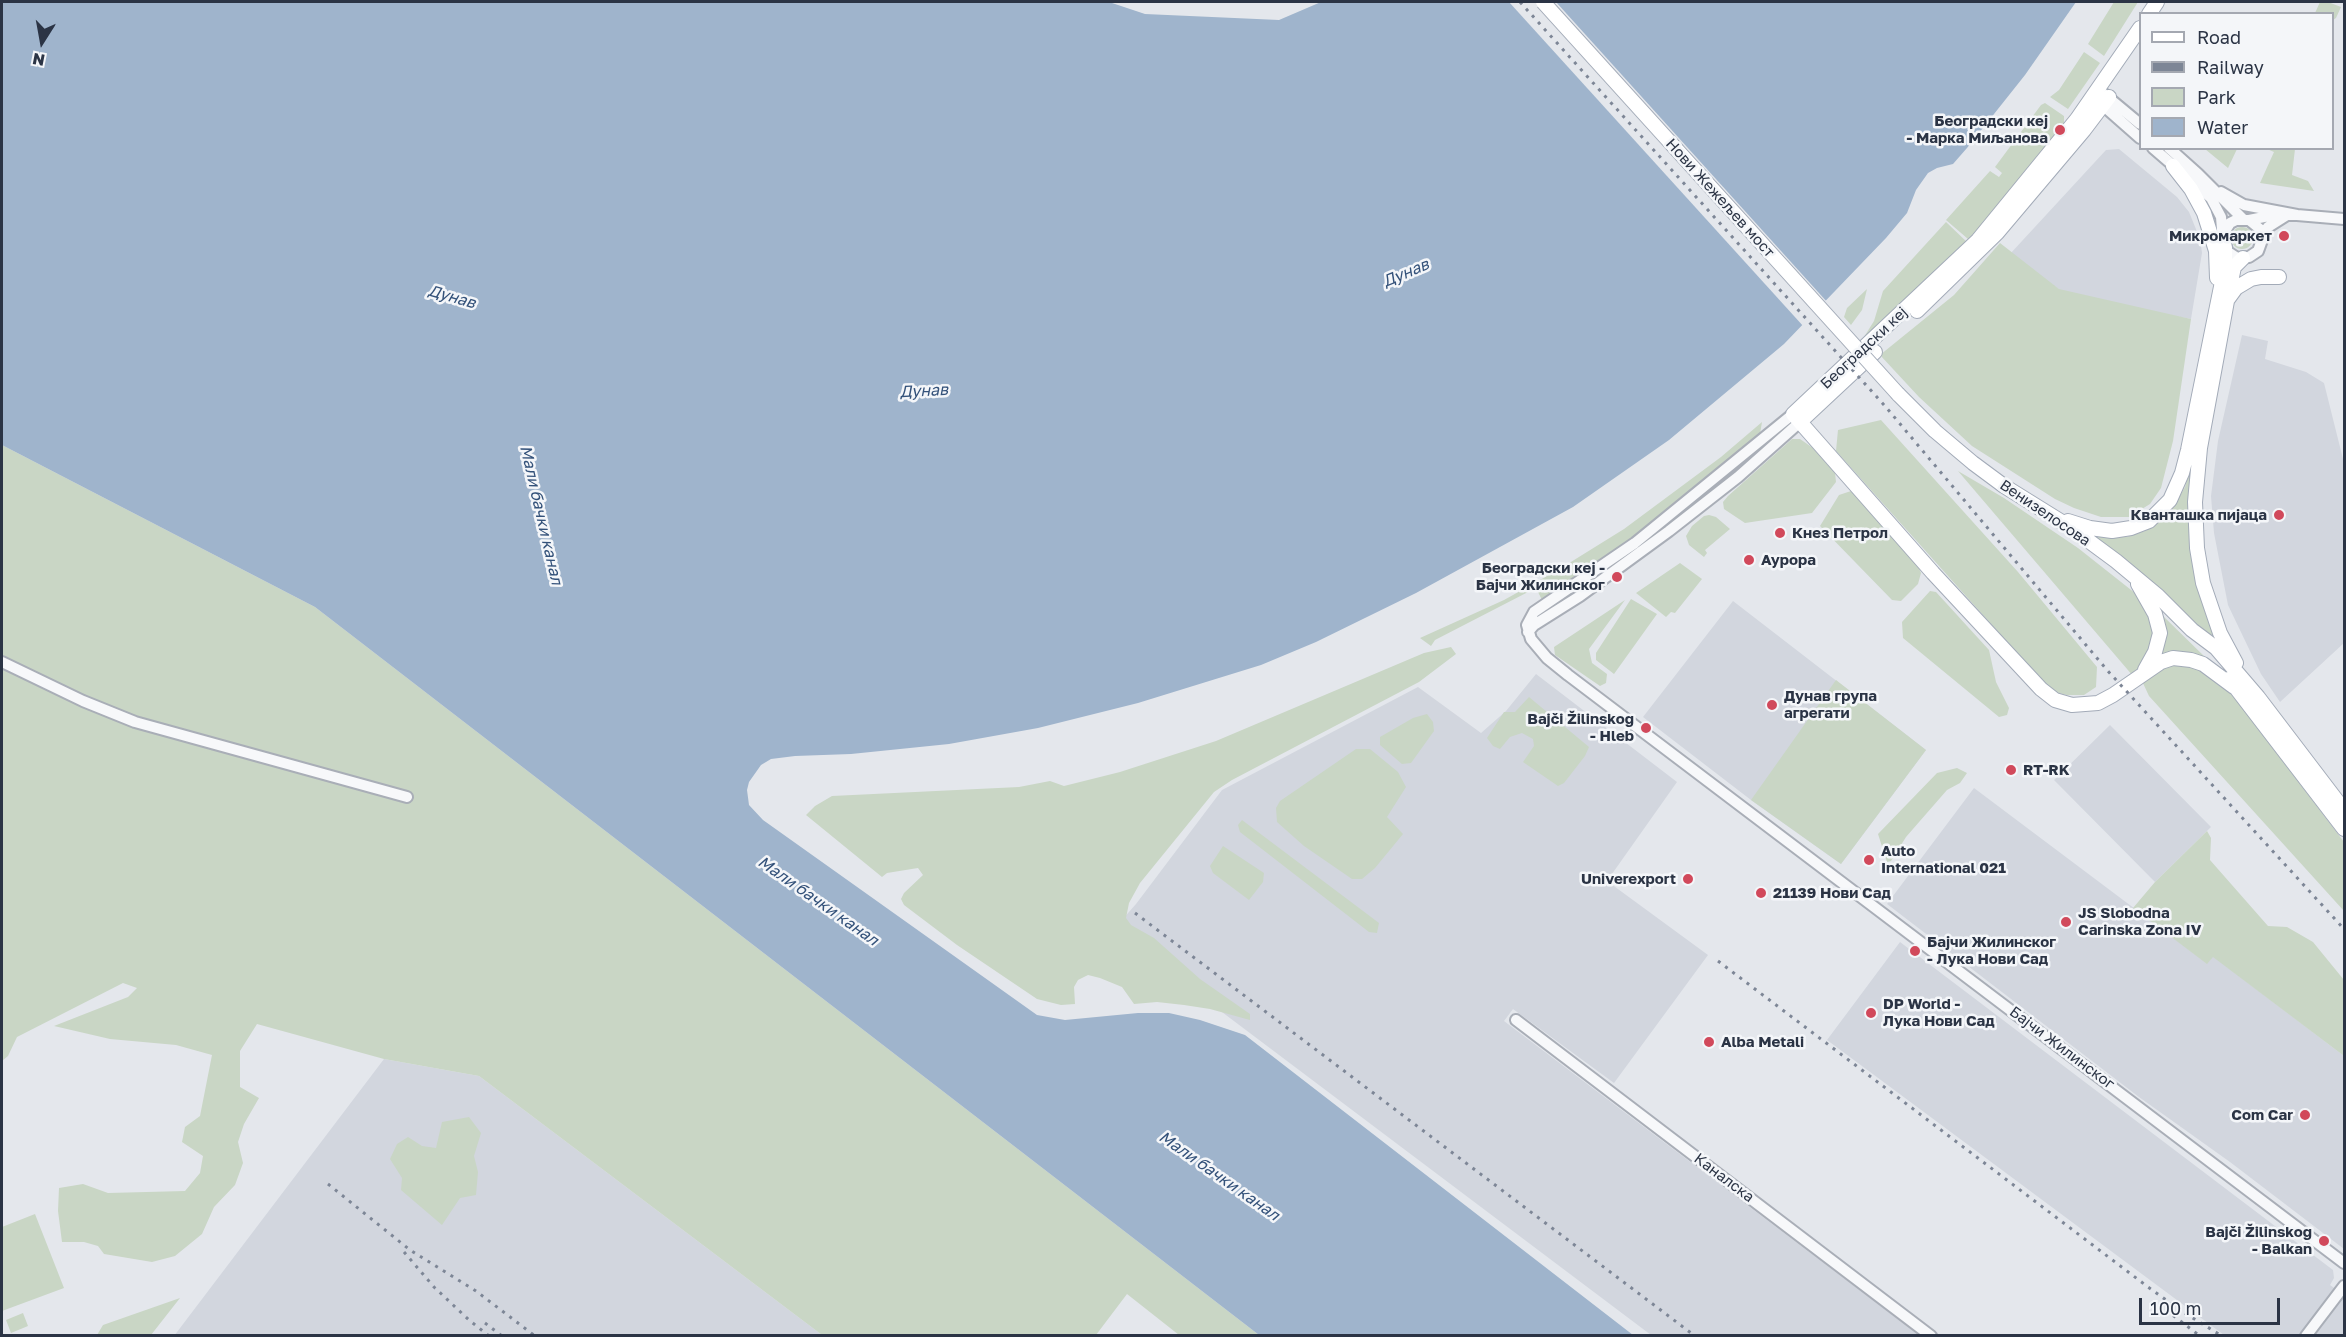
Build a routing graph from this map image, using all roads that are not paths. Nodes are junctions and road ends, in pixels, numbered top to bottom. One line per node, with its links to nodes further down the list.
1 (1543, 2): 19 (main road, Нови Жежељев мост, bridge)
2 (2139, 30): 3 (main road, Београдски кеј)
3 (2102, 98): 4 (street); 5 (street); 20 (main road, Београдски кеј)
4 (2139, 123)
5 (2139, 137)
6 (2155, 150): 8 (street)
7 (2171, 150): 9 (street)
8 (2173, 165): 14 (street); 18 (main road)
9 (2207, 182): 10 (street); 11 (street)
10 (2293, 215): 11 (street); 12 (street); 13 (street)
11 (2246, 219): 13 (street); 14 (street)
12 (2344, 219)
13 (2262, 236): 15 (street)
14 (2224, 240): 15 (street); 18 (main road)
15 (2243, 258): 17 (main road)
16 (2279, 278): 17 (main road)
17 (2227, 301): 28 (main road)
18 (2214, 318): 21 (main road)
19 (1898, 394): 21 (main road, Венизелосова)
20 (1797, 418): 24 (street, Београдски кеј); 26 (main road)
21 (2044, 512): 22 (main road, Венизелосова)
22 (2133, 575): 23 (main road, Венизелосова); 26 (main road)
23 (2192, 630): 27 (main road, Венизелосова); 28 (main road, Венизелосова)
24 (1528, 632): 33 (street, Бајчи Жилинског)
25 (2, 662): 29 (street)
26 (2144, 672): 27 (main road)
27 (2234, 687): 31 (main road, Венизелосова)
28 (2250, 688): 30 (main road, Венизелосова)
29 (407, 797)
30 (2344, 810)
31 (2344, 829)
32 (1516, 1020): 35 (street, Каналска)
33 (2344, 1263)
34 (2344, 1286): 36 (street)
35 (1931, 1335)
36 (2306, 1335)

